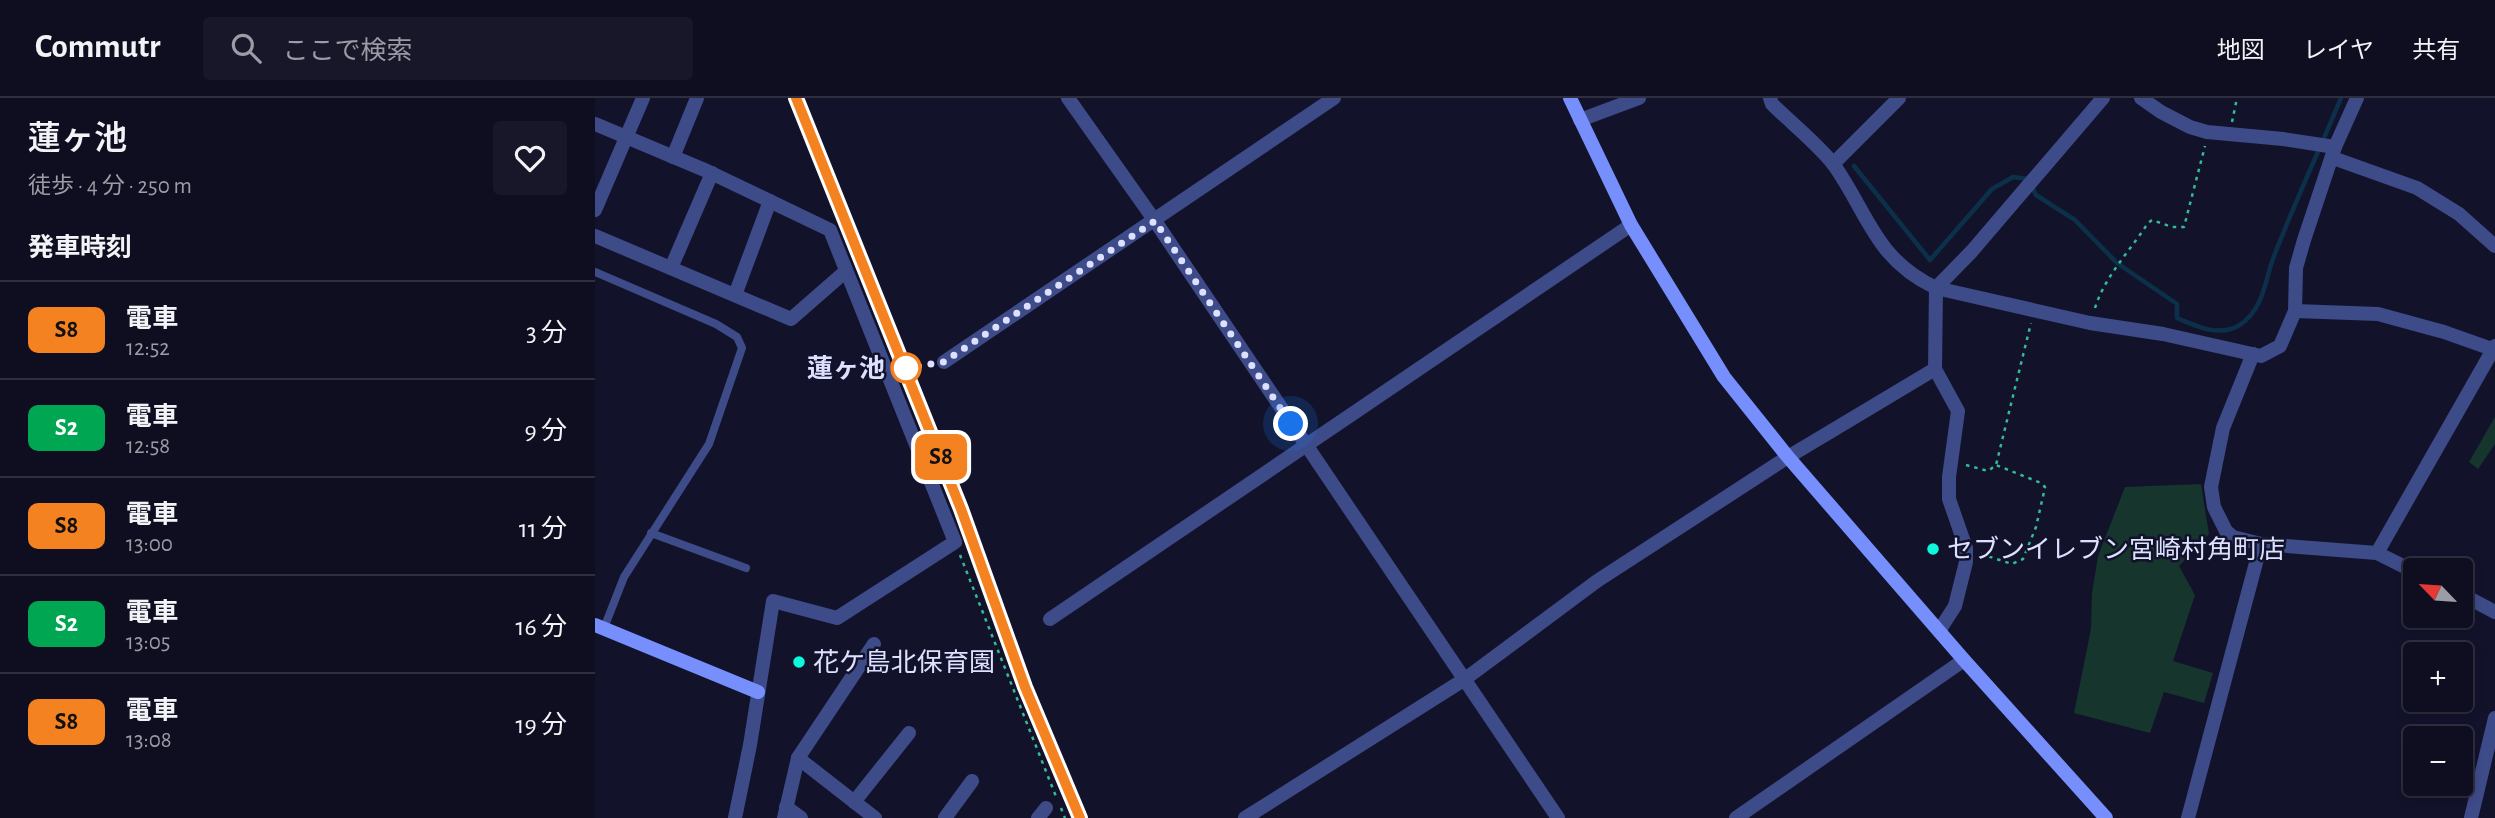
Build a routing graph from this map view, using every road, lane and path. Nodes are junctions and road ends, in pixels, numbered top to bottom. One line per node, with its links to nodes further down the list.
1 (643, 98): 17 (street)
2 (697, 98): 19 (street)
3 (1334, 98): 24 (street)
4 (1570, 98): 13 (street)
5 (1639, 98): 13 (street)
6 (1770, 98): 20 (street)
7 (1899, 98): 20 (street)
8 (2103, 98): 31 (street)
9 (2141, 98): 15 (street)
10 (2237, 98): 16 (path)
11 (2357, 98): 18 (street)
12 (1070, 99): 24 (street)
13 (1580, 120): 25 (street)
14 (595, 124): 17 (street)
15 (2210, 133): 16 (street); 35 (path)
16 (2229, 135): 18 (street)
17 (626, 137): 19 (street); 23 (street)
18 (2334, 152): 27 (street); 34 (street)
19 (673, 157): 21 (street)
20 (1833, 164): 31 (street)
21 (712, 173): 22 (street); 28 (street)
22 (770, 201): 29 (street); 32 (street)
23 (595, 210)
24 (1155, 221): 38 (street); 40 (street)
25 (1631, 225): 40 (street); 41 (street)
26 (595, 236): 28 (street)
27 (2495, 246)
28 (671, 268): 32 (street)
29 (846, 271): 32 (street); 45 (street)
30 (595, 272): 44 (lane)
31 (1936, 288): 33 (street); 39 (street)
32 (735, 295)
33 (2034, 310): 35 (street); 43 (path)
34 (2295, 311): 36 (street); 37 (street)
35 (2090, 323): 37 (street)
36 (2494, 347): 48 (street)
37 (2253, 354): 46 (street)
38 (944, 362)
39 (1935, 369): 41 (street); 42 (street)
40 (1306, 447): 53 (street); 58 (street)
41 (1789, 457): 55 (street); 58 (street)
42 (1950, 462): 43 (path); 47 (street)
43 (1996, 465): 47 (path)
44 (651, 533): 50 (lane); 54 (lane)
45 (955, 542): 59 (street); 70 (path)
46 (2261, 544): 48 (street); 75 (street)
47 (1966, 549): 55 (street)
48 (2377, 553): 49 (street)
49 (2403, 566)
50 (746, 568)
51 (2473, 600): 52 (street)
52 (2495, 611)
53 (1050, 619)
54 (599, 626): 59 (street)
55 (1939, 631): 57 (street)
56 (874, 644): 62 (street)
57 (1964, 660): 73 (street); 74 (street)
58 (1465, 679): 71 (street); 72 (street)
59 (758, 692): 66 (street)
60 (2495, 718): 76 (street)
61 (909, 733): 64 (street)
62 (797, 758): 64 (street); 65 (street)
63 (972, 781): 69 (street)
64 (854, 802): 68 (street)
65 (785, 813): 67 (street)
66 (735, 818)
67 (801, 818)
68 (875, 818)
69 (945, 818)
70 (1065, 818)
71 (1245, 818)
72 (1558, 818)
73 (1736, 818)
74 (2106, 818)
75 (2188, 818)
76 (2470, 818)

